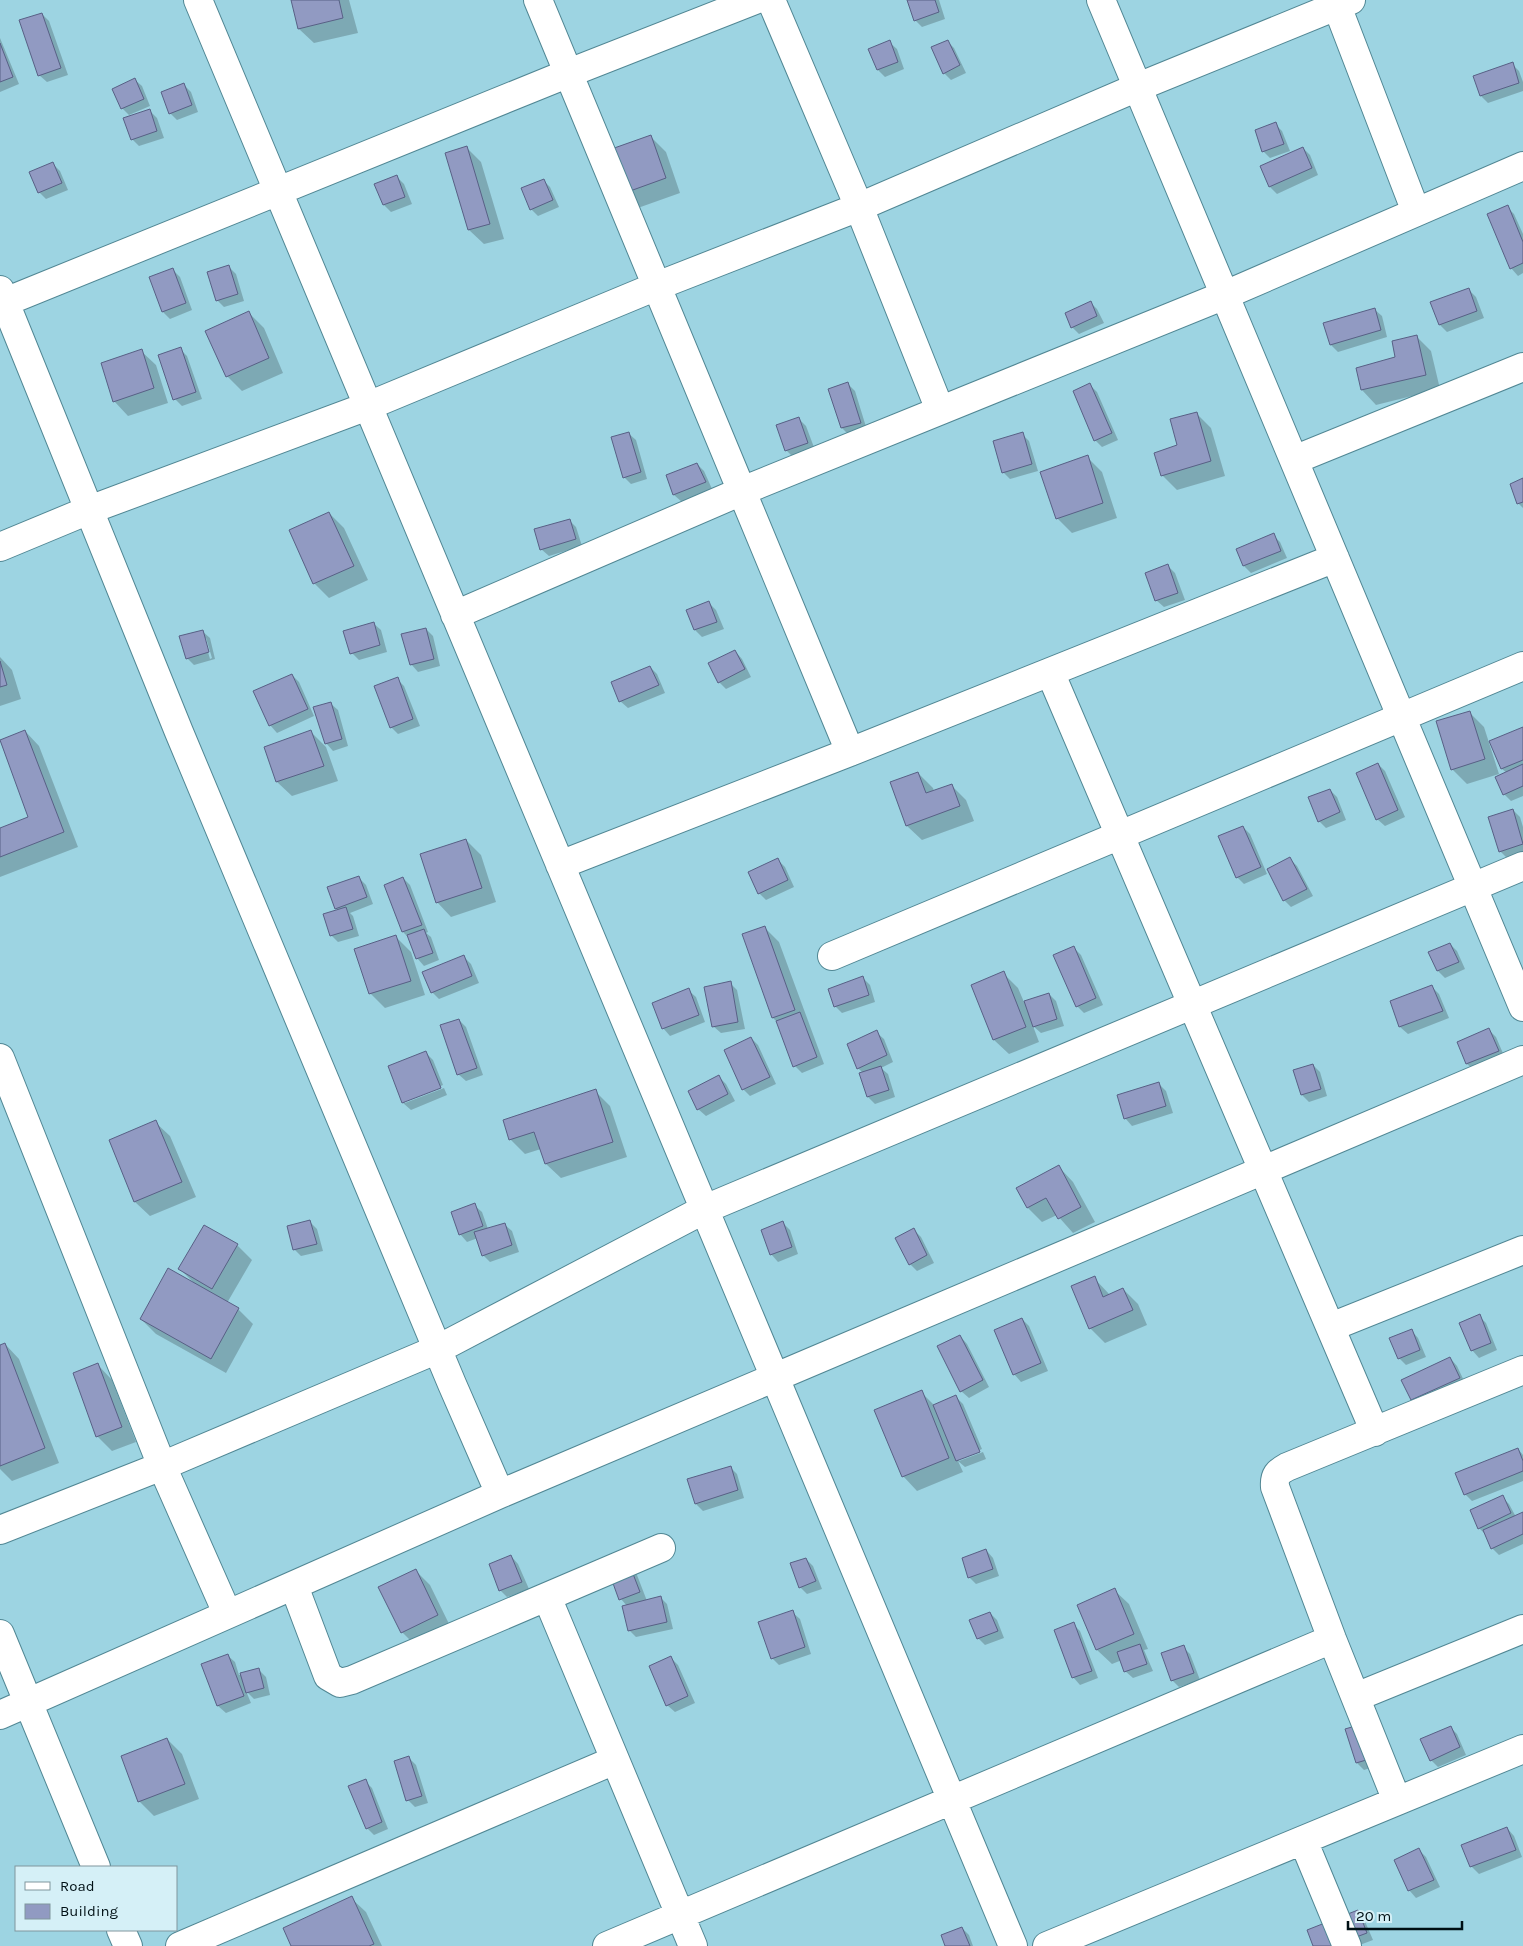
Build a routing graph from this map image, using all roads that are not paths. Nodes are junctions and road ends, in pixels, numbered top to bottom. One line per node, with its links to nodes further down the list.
1 (198, 0): 10 (street)
2 (538, 0): 7 (street)
3 (755, 0): 7 (street)
4 (771, 0): 11 (street)
5 (1102, 0): 8 (street)
6 (1344, 3): 8 (street); 12 (street)
7 (569, 73): 10 (street); 13 (street)
8 (1138, 88): 11 (street); 14 (street)
9 (1523, 166): 12 (street)
10 (279, 192): 15 (street); 17 (street)
11 (859, 207): 13 (street); 18 (street)
12 (1416, 212): 14 (street)
13 (657, 286): 17 (street); 20 (street)
14 (1225, 295): 18 (street); 19 (street)
15 (2, 299): 21 (street)
16 (1523, 367): 19 (street)
17 (368, 406): 21 (street); 24 (street)
18 (940, 410): 20 (street)
19 (1294, 460): 23 (street)
20 (742, 492): 24 (street); 28 (street)
21 (89, 510): 22 (street); 42 (street)
22 (0, 547)
23 (1335, 558): 26 (street); 27 (street)
24 (455, 614): 30 (street)
25 (1523, 666): 27 (street)
26 (1050, 672): 28 (street); 29 (street)
27 (1402, 717): 29 (street); 32 (street)
28 (850, 752): 30 (street)
29 (1120, 836): 33 (street); 34 (street)
30 (560, 865): 39 (street)
31 (1523, 866): 32 (street)
32 (1473, 887): 34 (street); 35 (street)
33 (832, 956)
34 (1192, 1005): 38 (street); 39 (street)
35 (1523, 1006)
36 (0, 1058): 46 (street)
37 (1523, 1060): 38 (street)
38 (1264, 1170): 41 (street); 44 (street)
39 (705, 1209): 42 (street); 44 (street)
40 (1523, 1250): 41 (street)
41 (1331, 1327): 45 (street)
42 (438, 1349): 46 (street); 47 (street)
43 (1523, 1370): 45 (street)
44 (775, 1377): 47 (street); 61 (street)
45 (1376, 1432): 55 (street)
46 (162, 1466): 48 (street); 52 (street)
47 (500, 1494): 50 (street)
48 (0, 1530)
49 (661, 1548): 51 (street)
50 (294, 1586): 51 (street); 52 (street)
51 (547, 1598): 60 (street)
52 (227, 1614): 57 (street)
53 (1523, 1629): 56 (street)
54 (0, 1634): 57 (street)
55 (1332, 1639): 56 (street); 61 (street)
56 (1356, 1697): 62 (street)
57 (29, 1703): 58 (street); 64 (street)
58 (0, 1715)
59 (1523, 1748): 62 (street)
60 (615, 1760): 65 (street); 68 (street)
61 (951, 1800): 65 (street); 71 (street)
62 (1397, 1801): 63 (street)
63 (1303, 1840): 72 (street); 73 (street)
64 (96, 1866)
65 (681, 1915): 69 (street); 70 (street)
66 (121, 1931): 67 (street)
67 (128, 1946)
68 (180, 1946)
69 (608, 1946)
70 (693, 1946)
71 (1013, 1946)
72 (1047, 1946)
73 (1347, 1946)

